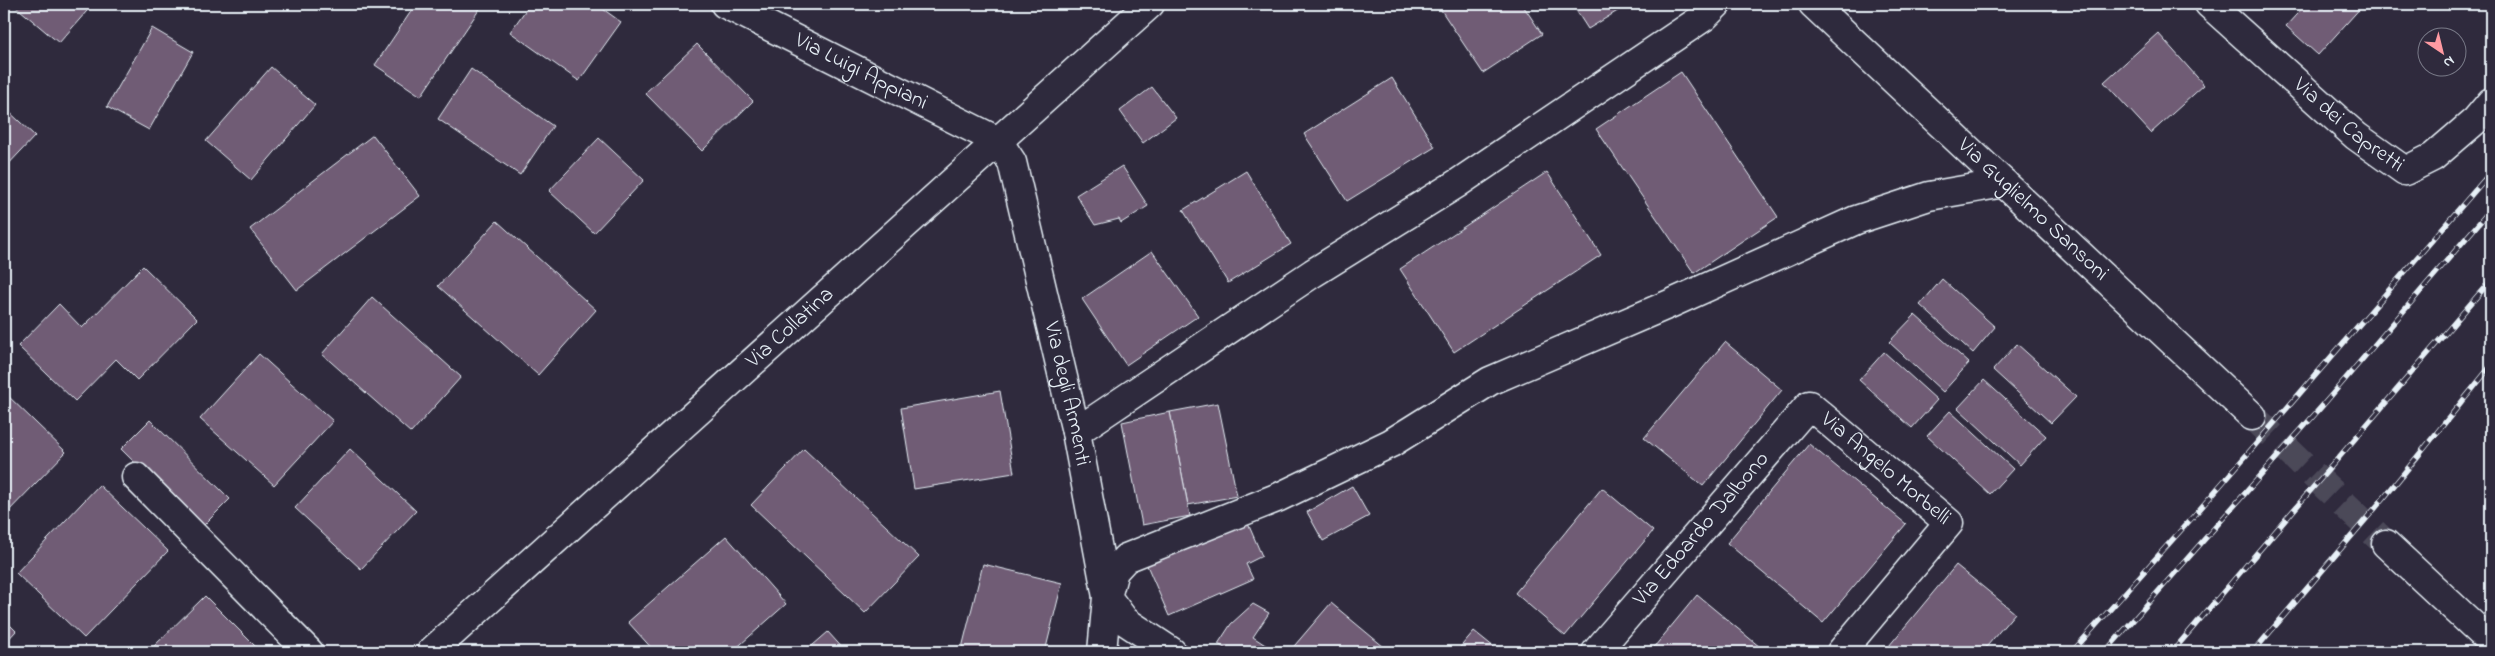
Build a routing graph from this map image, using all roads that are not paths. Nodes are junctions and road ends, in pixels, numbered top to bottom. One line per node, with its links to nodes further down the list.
1 (725, 4): 7 (street, Via Luigi Appiani)
2 (1150, 4): 7 (street, Via Collatina)
3 (1717, 4): 11 (street)
4 (1813, 4): 8 (street, Via Guglielmo Sansoni)
5 (2209, 4): 6 (street, Via dei Capretti)
6 (2491, 102)
7 (998, 141): 11 (street, Via degli Armenti); 17 (street, Via Collatina)
8 (2004, 183): 10 (street, Via Guglielmo Sansoni); 14 (street)
9 (1809, 404): 20 (street, Via Edoardo Dalbono); 21 (street, Via Angelo Morbelli)
10 (2252, 416)
11 (1076, 432): 14 (street, Via degli Armenti)
12 (136, 477): 16 (street)
13 (2386, 544): 15 (street)
14 (1107, 597): 18 (street, Via degli Armenti); 19 (street)
15 (2491, 642)
16 (309, 652)
17 (431, 652)
18 (1102, 652)
19 (1172, 652)
20 (1596, 652)
21 (1841, 652)

